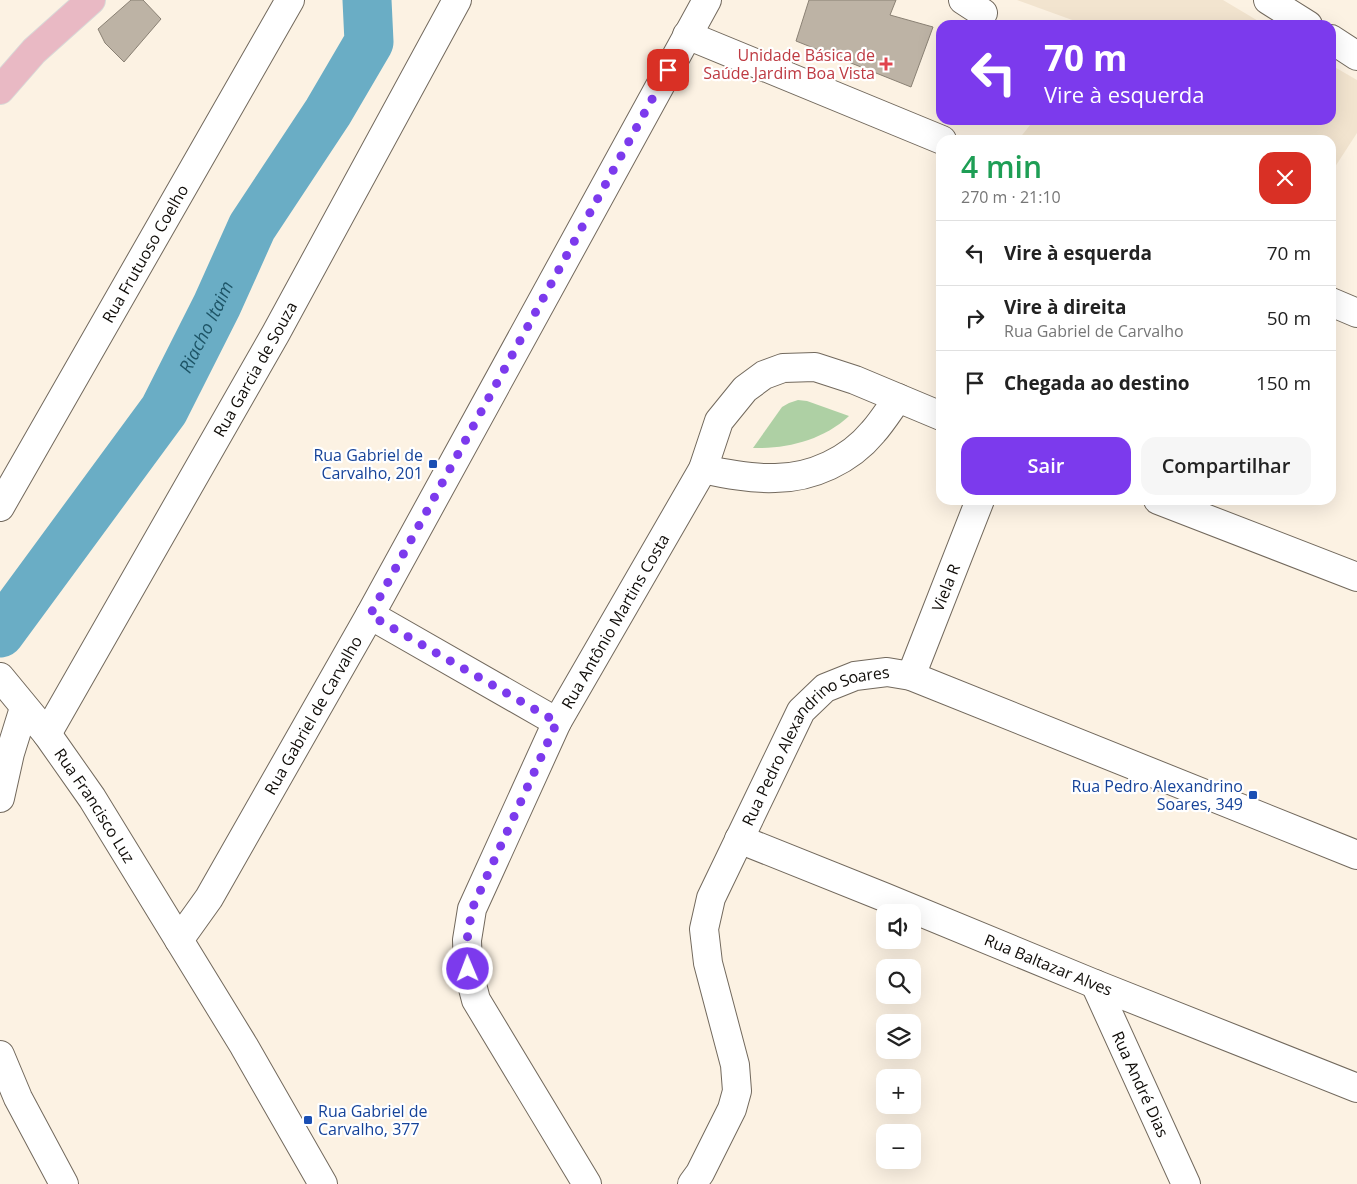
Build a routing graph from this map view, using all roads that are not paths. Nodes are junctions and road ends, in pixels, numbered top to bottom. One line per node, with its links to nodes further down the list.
1 (91, 0): 10 (main road)
2 (290, 0): 19 (street, Rua Frutuoso Coelho)
3 (457, 0): 26 (street, Rua Garcia de Souza)
4 (707, 0): 7 (street, Rua Gabriel de Carvalho)
5 (1268, 0): 6 (street)
6 (1300, 20)
7 (687, 35): 11 (street); 21 (street, Rua Gabriel de Carvalho)
8 (1336, 42): 9 (street)
9 (1357, 56)
10 (0, 90)
11 (936, 138)
12 (1336, 304): 13 (street)
13 (1357, 314)
14 (898, 398): 15 (street, Rua Antônio Martins Costa); 16 (street); 16 (street, Rua Antônio Martins Costa)
15 (936, 414)
16 (703, 469): 25 (street, Rua Antônio Martins Costa)
17 (978, 505): 22 (street, Viela R)
18 (1171, 505): 20 (street)
19 (0, 507)
20 (1357, 577)
21 (370, 615): 25 (street); 30 (street, Rua Gabriel de Carvalho)
22 (911, 676): 28 (street, Rua Pedro Alexandrino Soares); 29 (street, Rua Pedro Alexandrino Soares)
23 (0, 677): 24 (street, Rua Francisco Luz)
24 (24, 708): 26 (street, Rua Francisco Luz); 27 (street)
25 (557, 722): 37 (street, Rua Antônio Martins Costa)
26 (47, 734): 30 (street, Rua Francisco Luz)
27 (0, 798)
28 (739, 839): 31 (street, Rua Baltazar Alves); 34 (street, Rua Pedro Alexandrino Soares)
29 (1357, 855)
30 (179, 940): 36 (street)
31 (1095, 984): 33 (street, Rua Baltazar Alves); 38 (street, Rua André Dias)
32 (0, 1055): 35 (street)
33 (1357, 1088)
34 (702, 1180)
35 (64, 1184)
36 (323, 1184)
37 (587, 1184)
38 (1186, 1184)

